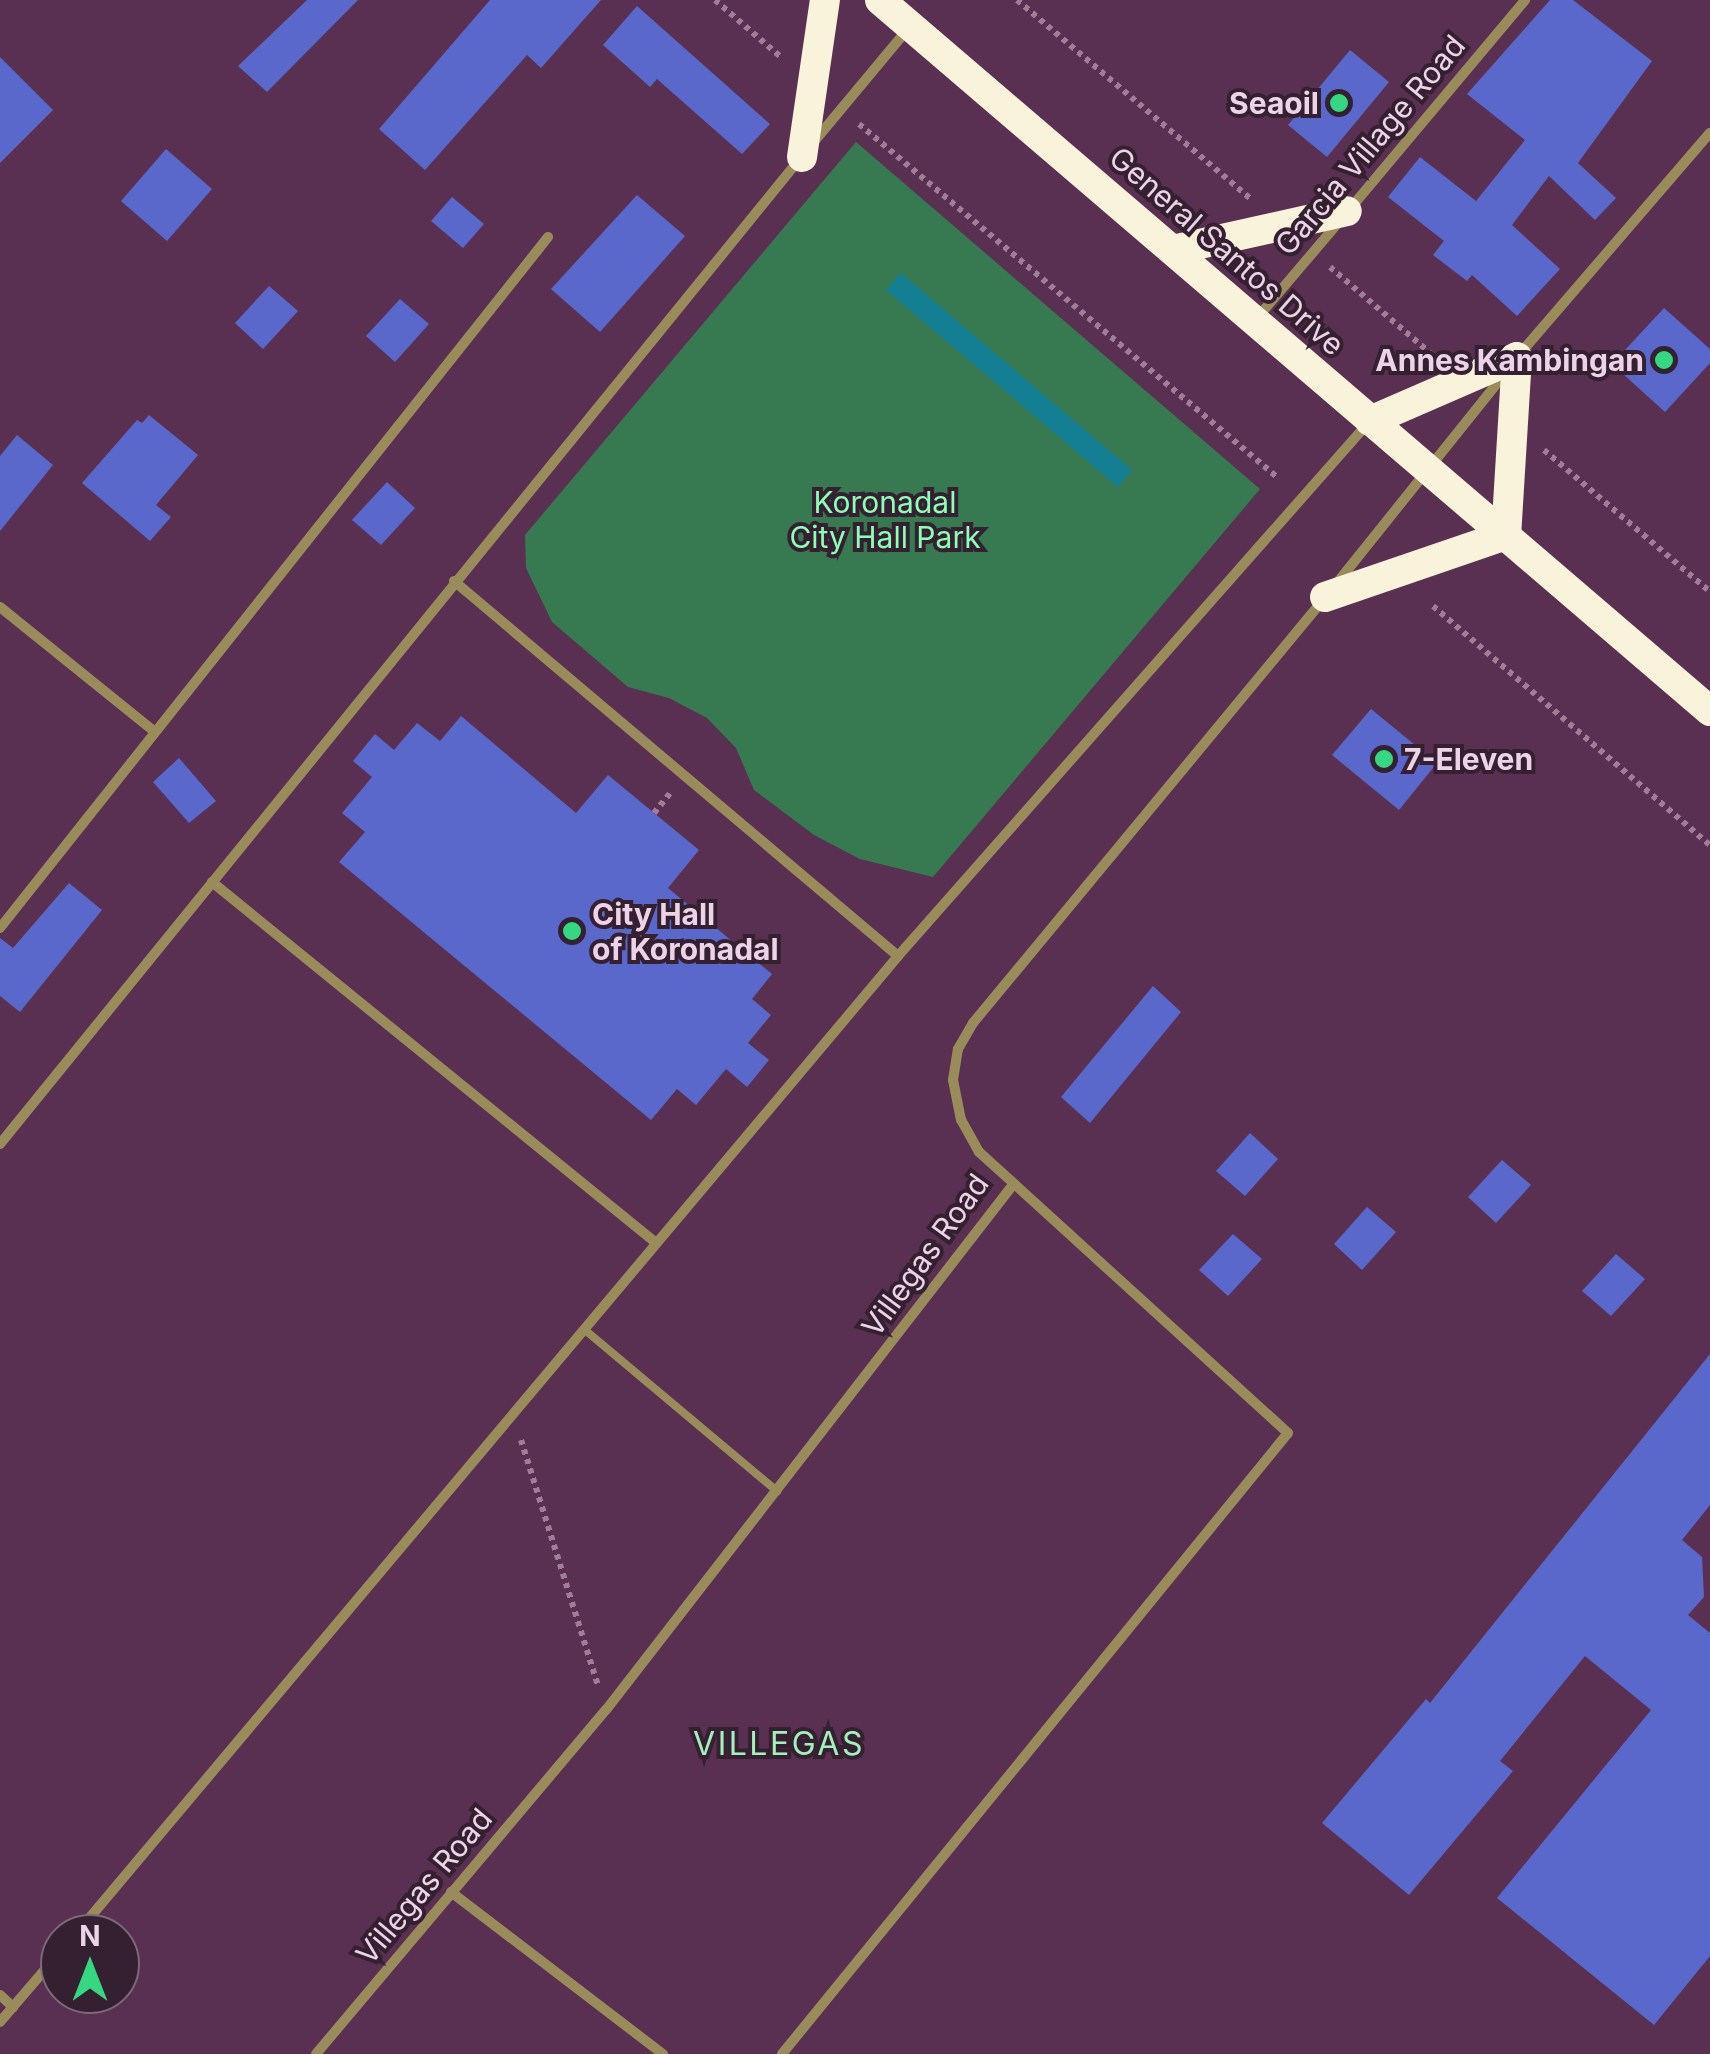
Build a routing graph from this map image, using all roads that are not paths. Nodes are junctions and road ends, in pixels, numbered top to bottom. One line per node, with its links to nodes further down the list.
1 (825, 0): 6 (highway)
2 (880, 0): 4 (highway, General Santos Drive)
3 (1525, 0): 7 (street, Garcia Village Road)
4 (911, 26): 6 (street); 9 (highway, General Santos Drive)
5 (1710, 134): 11 (street, Villegas Road)
6 (802, 157): 15 (street)
7 (1348, 211): 9 (highway); 10 (street, Garcia Village Road)
8 (548, 237): 19 (street)
9 (1173, 250): 10 (highway, General Santos Drive)
10 (1254, 322): 12 (highway, General Santos Drive)
11 (1517, 357): 12 (highway); 13 (street, Villegas Road); 14 (highway)
12 (1370, 421): 13 (highway, General Santos Drive); 22 (street)
13 (1430, 471): 14 (highway, General Santos Drive); 16 (street, Villegas Road)
14 (1506, 536): 16 (highway); 18 (highway, General Santos Drive)
15 (454, 580): 20 (street); 22 (street)
16 (1325, 598): 24 (street, Villegas Road)
17 (0, 607): 19 (street)
18 (1710, 710)
19 (155, 732): 21 (street)
20 (212, 882): 23 (street); 25 (street)
21 (0, 928)
22 (898, 956): 25 (street)
23 (0, 1144)
24 (1012, 1186): 27 (street, Villegas Road); 36 (street)
25 (656, 1242): 26 (street)
26 (585, 1330): 27 (lane); 29 (street)
27 (780, 1493): 28 (street, Villegas Road)
28 (451, 1892): 34 (street, Villegas Road); 35 (street)
29 (93, 1914)
30 (40, 1975): 32 (street)
31 (0, 1995): 32 (street)
32 (13, 2007): 33 (street)
33 (0, 2022)
34 (316, 2054)
35 (663, 2054)
36 (782, 2054)

